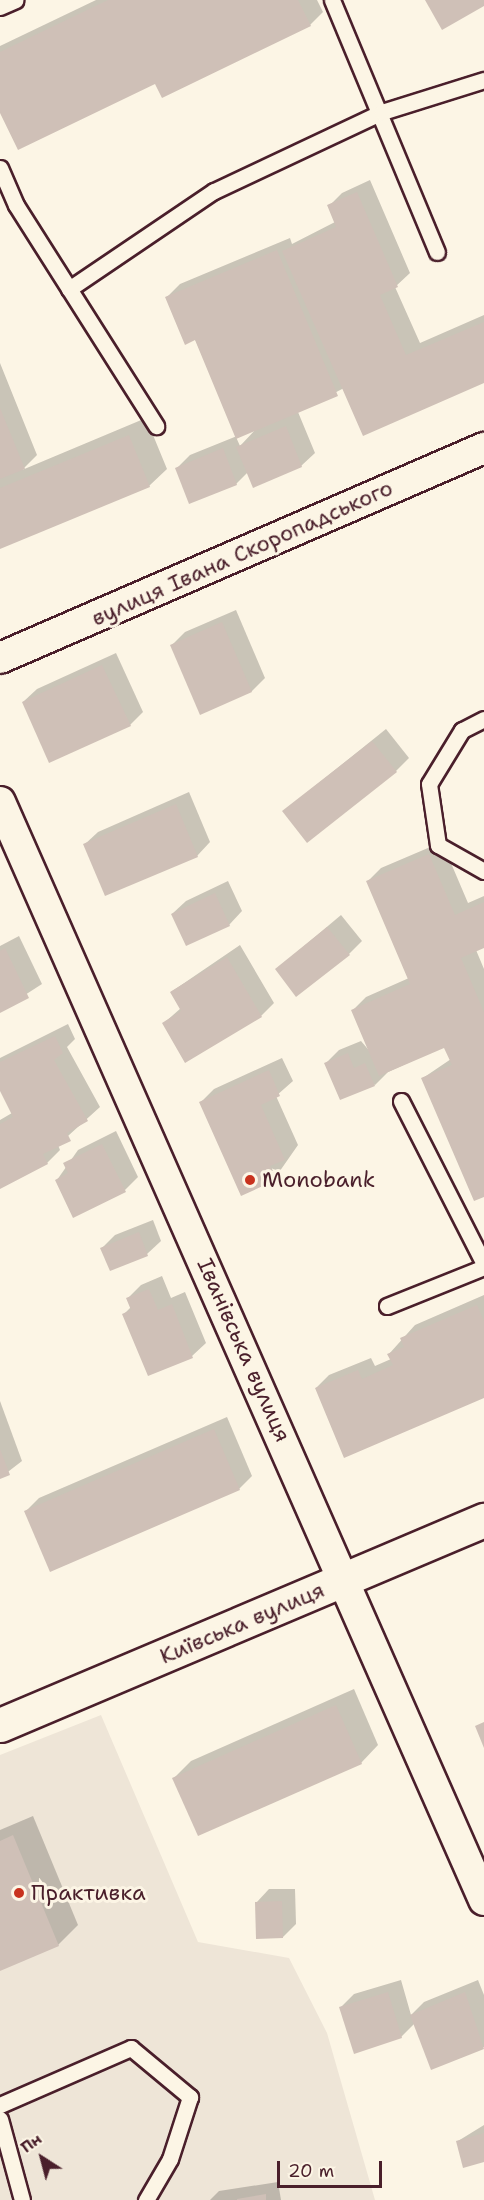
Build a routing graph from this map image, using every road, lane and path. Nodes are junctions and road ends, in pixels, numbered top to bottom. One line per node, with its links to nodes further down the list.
1 (16, 0): 3 (lane)
2 (332, 0): 5 (lane)
3 (0, 8)
4 (484, 80): 5 (lane)
5 (382, 112): 7 (lane); 8 (lane)
6 (0, 168): 8 (lane)
7 (437, 252)
8 (69, 289): 9 (lane)
9 (156, 426)
10 (484, 448): 11 (street, вулиця Івана Скоропадського)
11 (0, 658)
12 (484, 719): 14 (lane)
13 (0, 802): 19 (street, Іванівська вулиця)
14 (484, 871)
15 (401, 1101): 16 (lane)
16 (484, 1266): 17 (lane)
17 (387, 1306)
18 (484, 1520): 19 (main road, Київська вулиця)
19 (346, 1578): 20 (main road, Київська вулиця); 21 (street, Іванівська вулиця)
20 (0, 1725)
21 (484, 1900)
22 (0, 2105): 25 (lane)
23 (0, 2119): 24 (lane)
24 (22, 2200)
25 (146, 2200)

